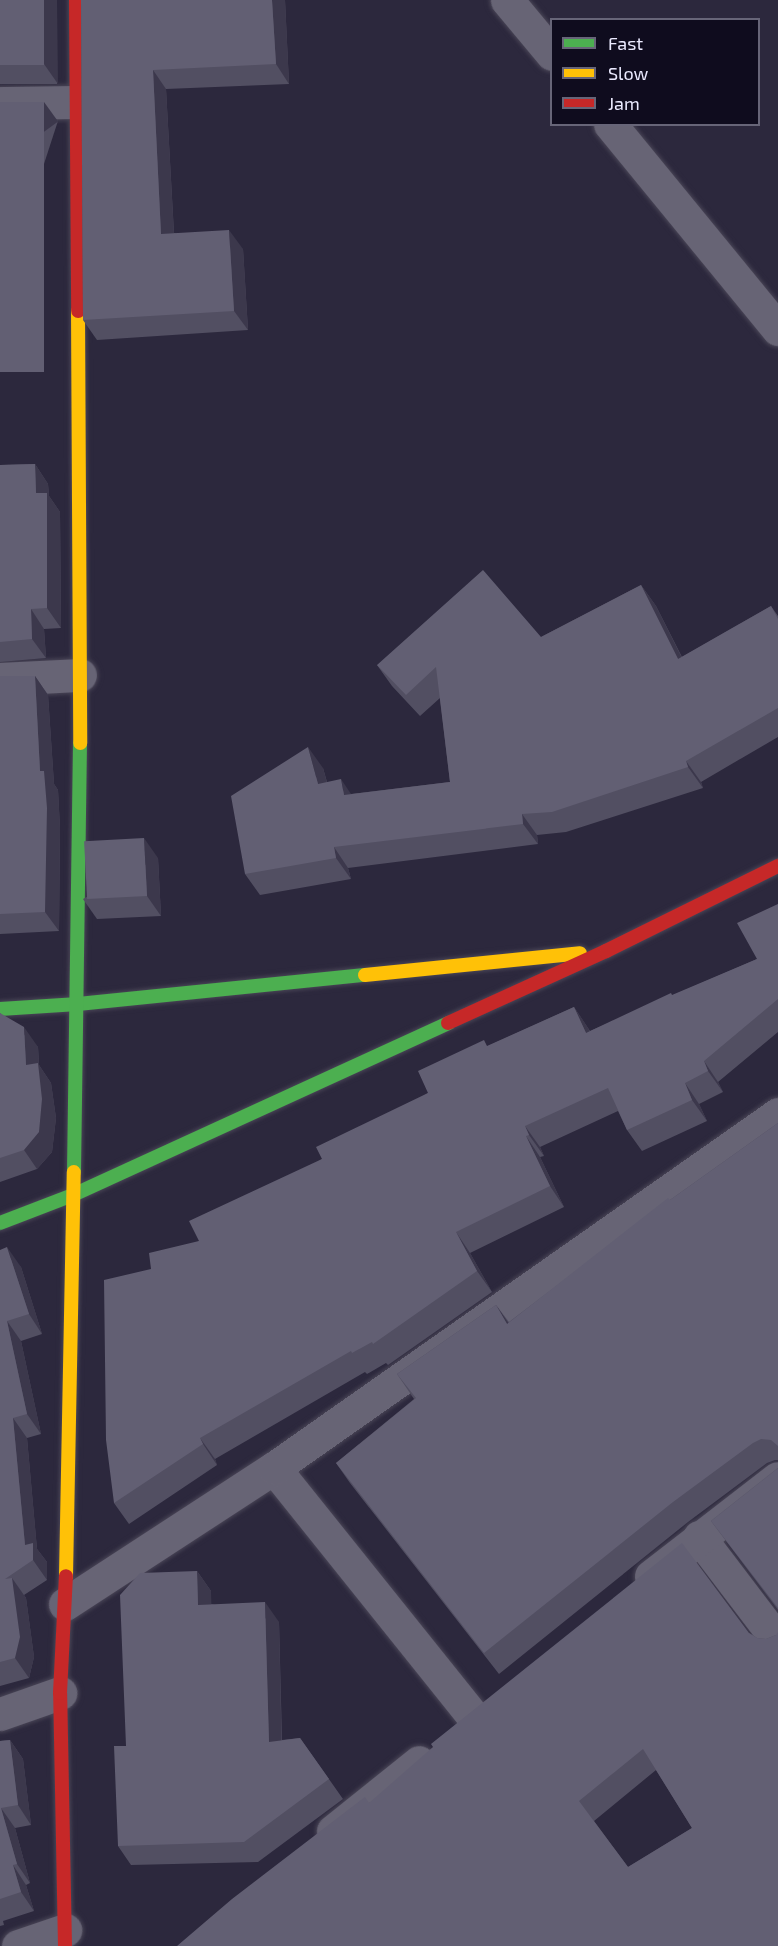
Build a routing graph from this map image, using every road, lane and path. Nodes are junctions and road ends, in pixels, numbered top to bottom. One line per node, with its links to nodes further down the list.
1 (76, 0): 4 (street)
2 (507, 0): 3 (street)
3 (550, 52)
4 (77, 102): 5 (street); 8 (street)
5 (0, 103)
6 (612, 126): 7 (street)
7 (778, 329)
8 (81, 675): 9 (street); 12 (street)
9 (0, 679)
10 (775, 872): 11 (street)
11 (606, 951): 12 (street); 15 (street)
12 (78, 1004): 13 (street); 15 (street)
13 (0, 1009)
14 (778, 1114): 17 (street)
15 (74, 1195): 16 (street); 21 (street)
16 (0, 1223)
17 (274, 1468): 21 (street); 26 (street)
18 (778, 1478): 19 (street)
19 (699, 1537): 20 (street); 22 (street)
20 (627, 1595)
21 (65, 1604): 23 (street)
22 (778, 1641)
23 (60, 1693): 25 (street); 28 (street)
24 (501, 1696): 26 (street)
25 (0, 1714)
26 (474, 1718): 27 (street)
27 (309, 1848)
28 (65, 1938): 29 (street)
29 (18, 1946)

